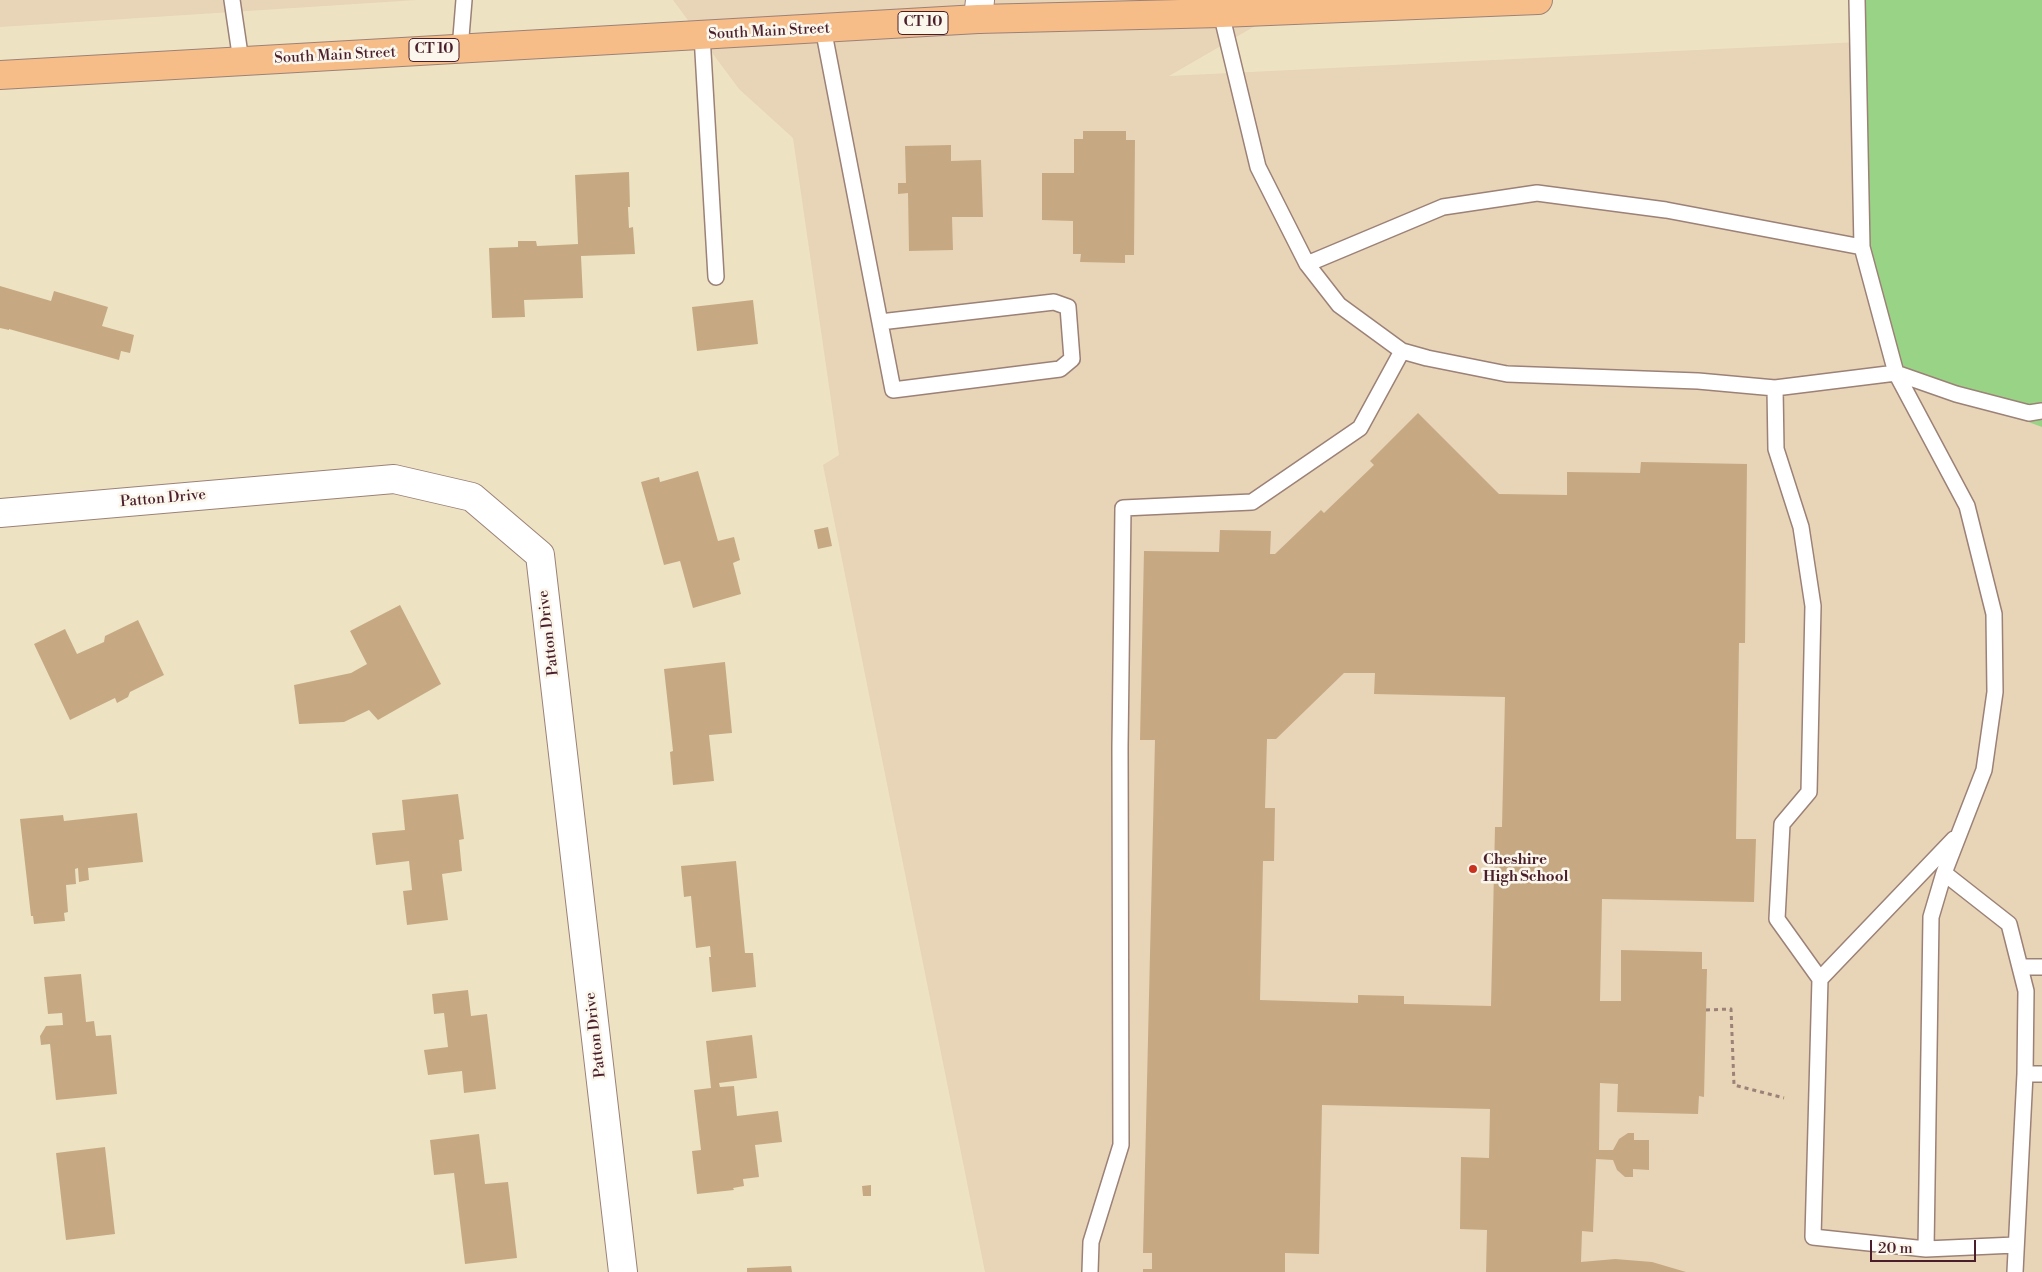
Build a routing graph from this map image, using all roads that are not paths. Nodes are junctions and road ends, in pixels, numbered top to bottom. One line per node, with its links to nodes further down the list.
1 (232, 0): 11 (lane)
2 (464, 0): 10 (lane)
3 (1538, 0): 5 (highway, South Main Street / CT 10)
4 (1857, 0): 13 (lane)
5 (1399, 3): 7 (highway, South Main Street / CT 10)
6 (979, 10): 7 (highway, South Main Street / CT 10); 8 (highway, South Main Street / CT 10)
7 (1221, 13): 14 (lane)
8 (824, 28): 9 (highway, South Main Street / CT 10); 16 (lane)
9 (702, 35): 10 (highway, South Main Street / CT 10); 15 (lane)
10 (460, 49): 11 (highway, South Main Street / CT 10)
11 (241, 62): 12 (highway, South Main Street / CT 10)
12 (0, 75)
13 (1862, 246): 14 (lane); 18 (lane)
14 (1307, 264): 17 (lane)
15 (716, 278)
16 (880, 322): 16 (lane)
17 (1402, 351): 19 (lane); 32 (lane)
18 (1896, 373): 19 (lane); 20 (lane); 22 (lane)
19 (1775, 388): 26 (lane)
20 (2042, 411)
21 (0, 513): 31 (street, Patton Drive)
22 (1959, 834): 23 (lane); 26 (lane)
23 (1944, 873): 24 (lane); 30 (lane)
24 (2020, 967): 25 (lane); 27 (lane)
25 (2042, 967)
26 (1820, 979): 30 (lane)
27 (2025, 1074): 28 (lane); 29 (lane)
28 (2042, 1074)
29 (2015, 1245): 30 (lane); 33 (lane)
30 (1926, 1249)
31 (623, 1272)
32 (1090, 1272)
33 (2015, 1272)

